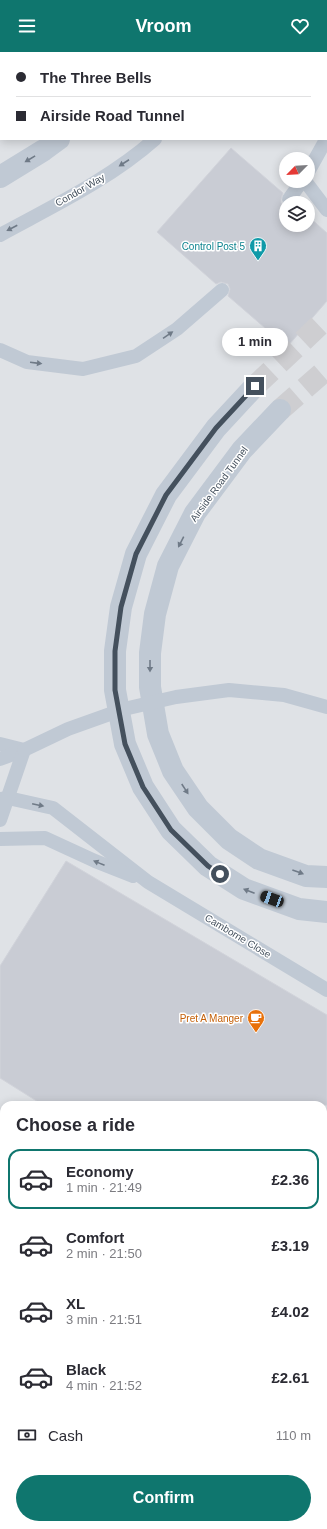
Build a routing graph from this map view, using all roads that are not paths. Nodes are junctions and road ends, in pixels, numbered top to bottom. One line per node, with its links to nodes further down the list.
1 (58, 140): 5 (street, one-way to 5)
2 (154, 140): 10 (lane, Condor Way, one-way to 10)
3 (326, 140): 4 (lane)
4 (315, 159)
5 (0, 177)
6 (298, 188): 8 (lane)
7 (310, 188): 9 (lane)
8 (292, 196)
9 (327, 210)
10 (0, 234)
11 (222, 290): 12 (lane, one-way to 11)
12 (0, 350)
13 (255, 386): 24 (street, one-way to 13)
14 (280, 410): 22 (street, Airside Road Tunnel, one-way to 22)
15 (327, 707): 17 (lane, bridge)
16 (0, 744): 17 (lane)
17 (24, 750): 18 (lane); 19 (lane)
18 (0, 759)
19 (4, 799): 20 (lane); 23 (lane, Camborne Close, one-way to 23)
20 (0, 820)
21 (0, 838): 23 (lane, Camborne Close, one-way to 21)
22 (327, 878)
23 (148, 882): 25 (lane, Camborne Close)
24 (327, 912)
25 (327, 990)

